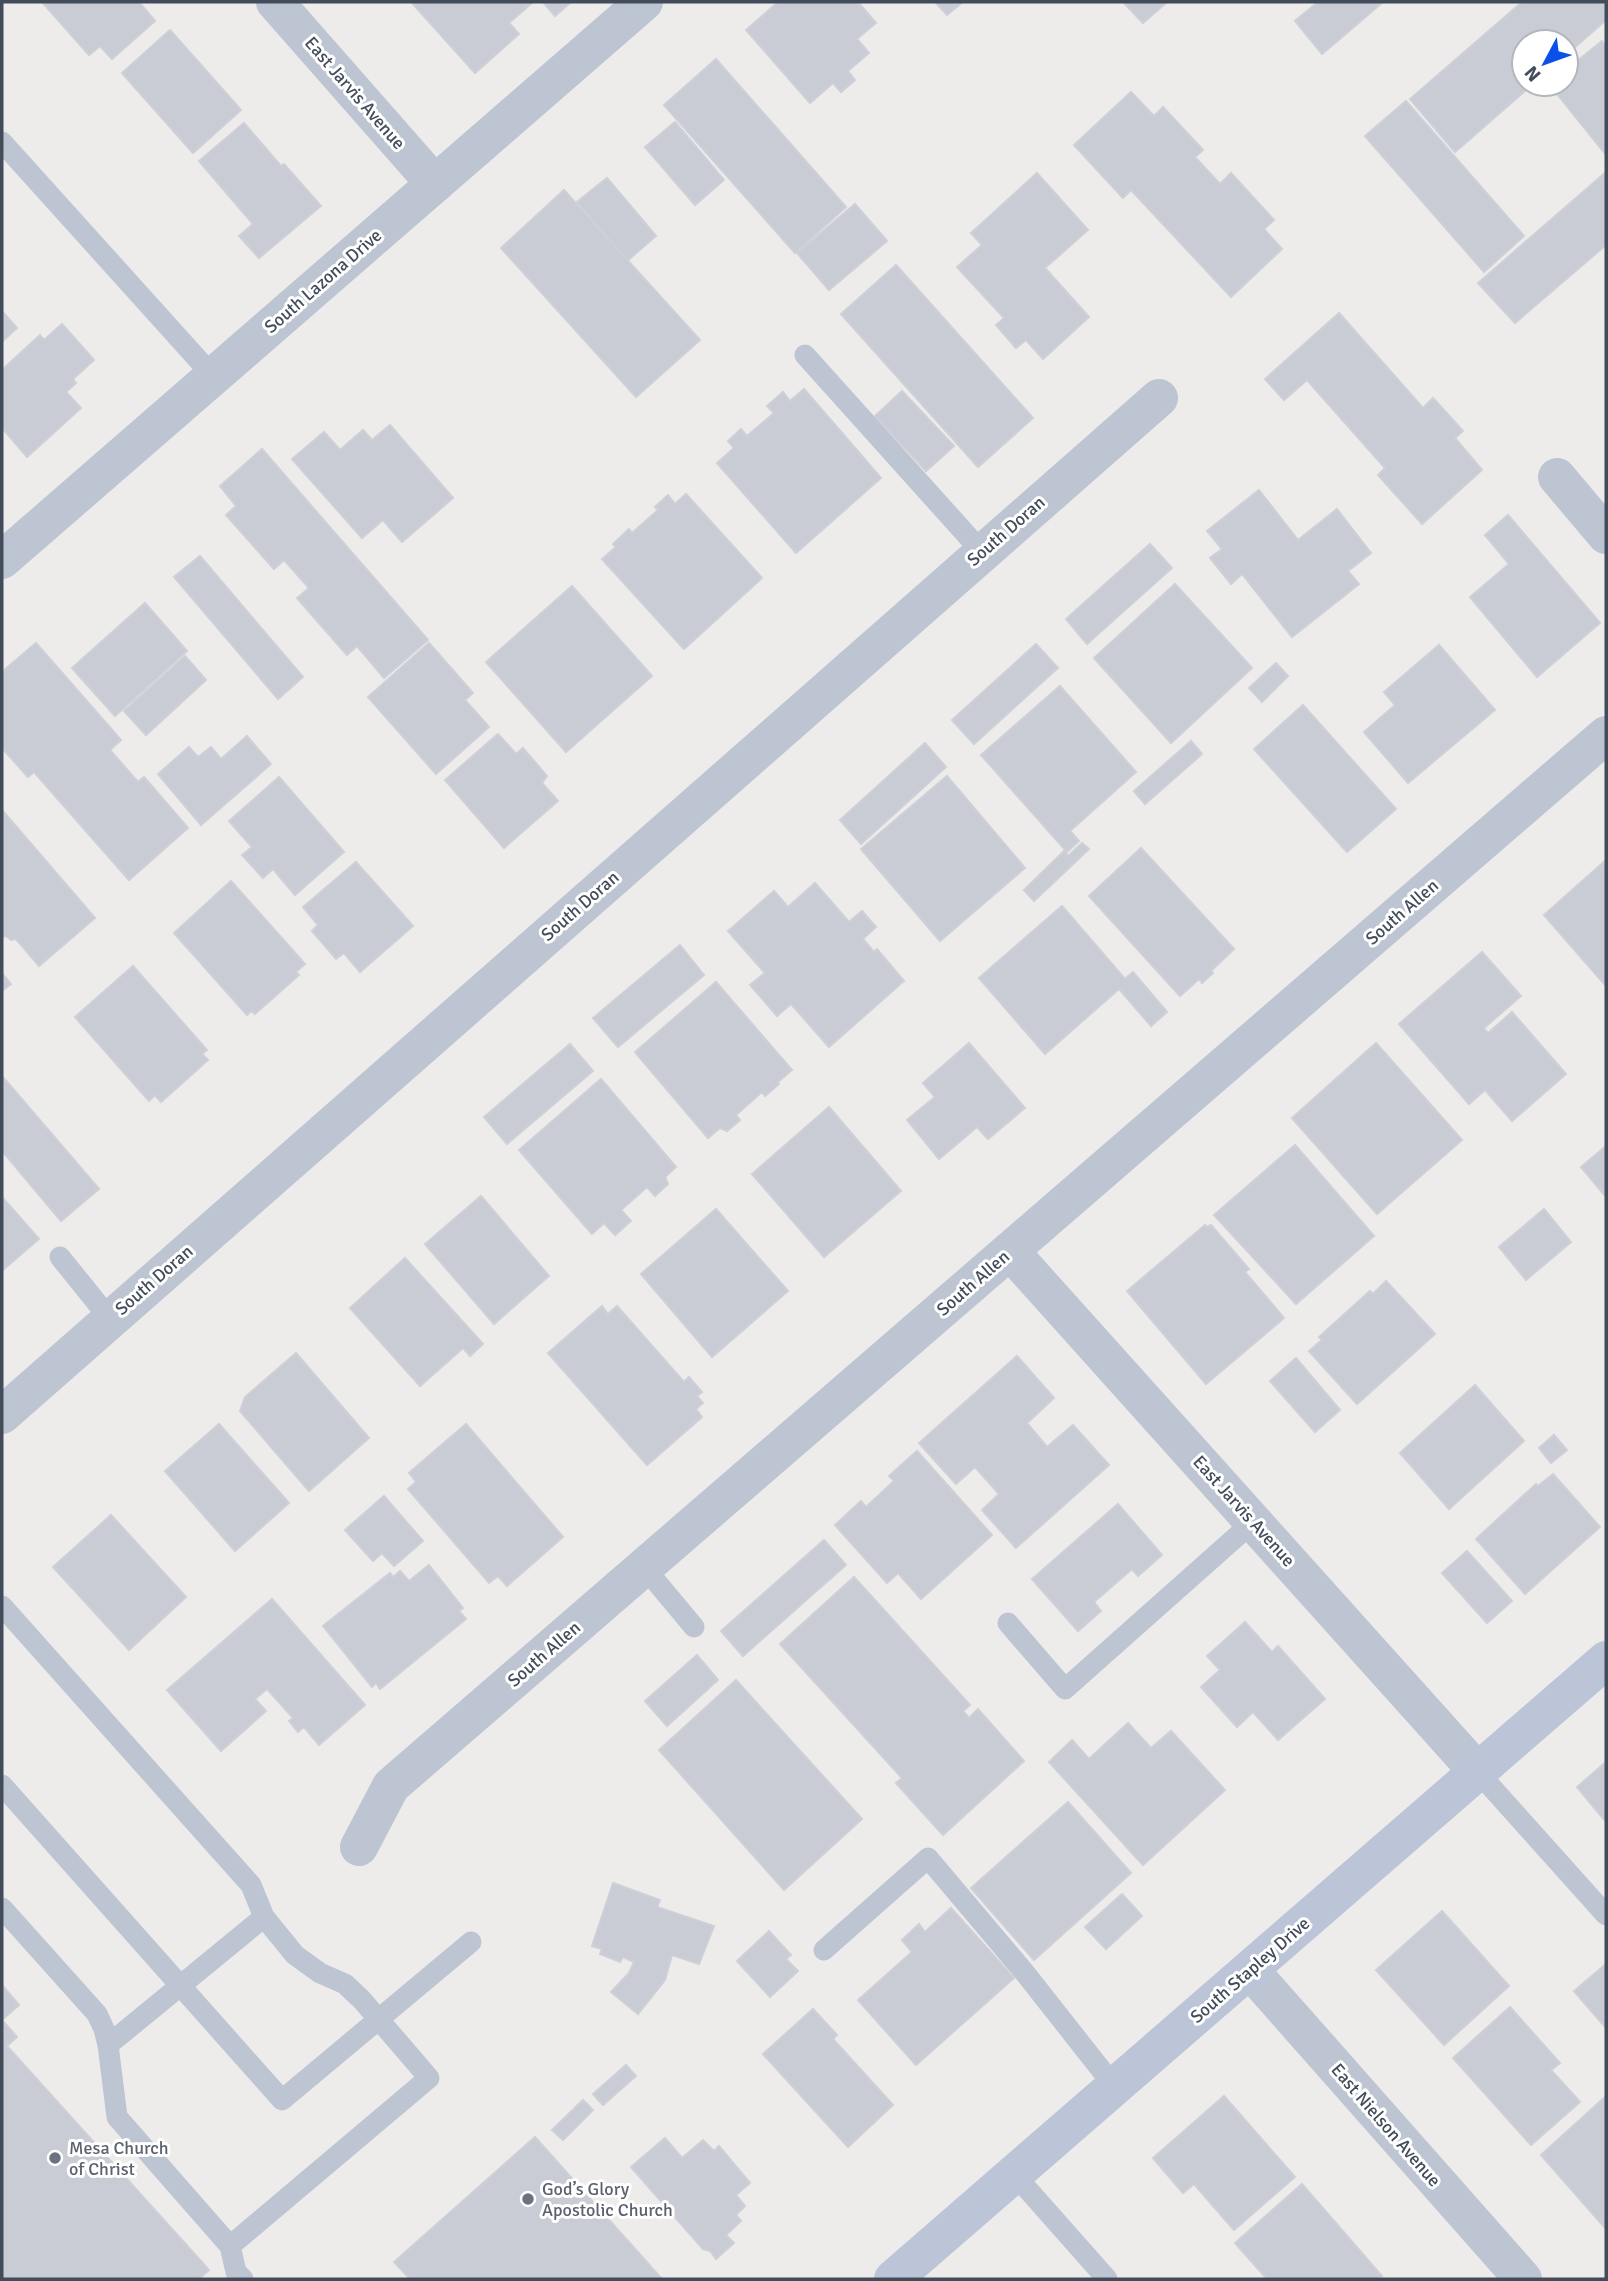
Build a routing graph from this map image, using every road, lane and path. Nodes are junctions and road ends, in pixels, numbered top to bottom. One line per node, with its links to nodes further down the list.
1 (275, 2): 4 (street, East Jarvis Avenue)
2 (644, 2): 4 (street, South Lazona Drive)
3 (2, 142): 6 (lane)
4 (435, 184): 6 (street, South Lazona Drive)
5 (805, 355): 10 (lane)
6 (213, 376): 11 (street, South Lazona Drive)
7 (1159, 398): 10 (street, South Doran)
8 (1557, 477): 9 (street)
9 (1606, 535)
10 (982, 552): 15 (street, South Doran)
11 (2, 559)
12 (1606, 735): 13 (street, South Allen)
13 (1010, 1251): 17 (street, East Jarvis Avenue); 18 (street, South Allen)
14 (60, 1257): 15 (lane)
15 (110, 1319): 16 (street, South Doran)
16 (2, 1415)
17 (1253, 1522): 20 (lane); 23 (street, East Jarvis Avenue)
18 (644, 1567): 21 (lane); 25 (street, South Allen)
19 (2, 1606): 28 (lane)
20 (1008, 1623)
21 (694, 1628)
22 (1606, 1660): 23 (main road, South Stapley Drive)
23 (1477, 1771): 27 (lane); 31 (main road, South Stapley Drive)
24 (2, 1785): 32 (lane)
25 (359, 1847)
26 (2, 1908): 34 (lane)
27 (1606, 1915)
28 (264, 1917): 32 (lane); 33 (lane)
29 (471, 1942): 33 (lane)
30 (824, 1950): 35 (lane)
31 (1250, 1970): 35 (main road, South Stapley Drive); 41 (street, East Nielson Avenue)
32 (180, 1986): 33 (lane); 34 (lane)
33 (380, 2020): 37 (lane)
34 (107, 2045): 37 (lane)
35 (1114, 2086): 36 (main road, South Stapley Drive)
36 (1014, 2174): 39 (main road, South Stapley Drive); 40 (lane)
37 (230, 2246): 38 (lane)
38 (243, 2279)
39 (893, 2279)
40 (1107, 2279)
41 (1522, 2279)

